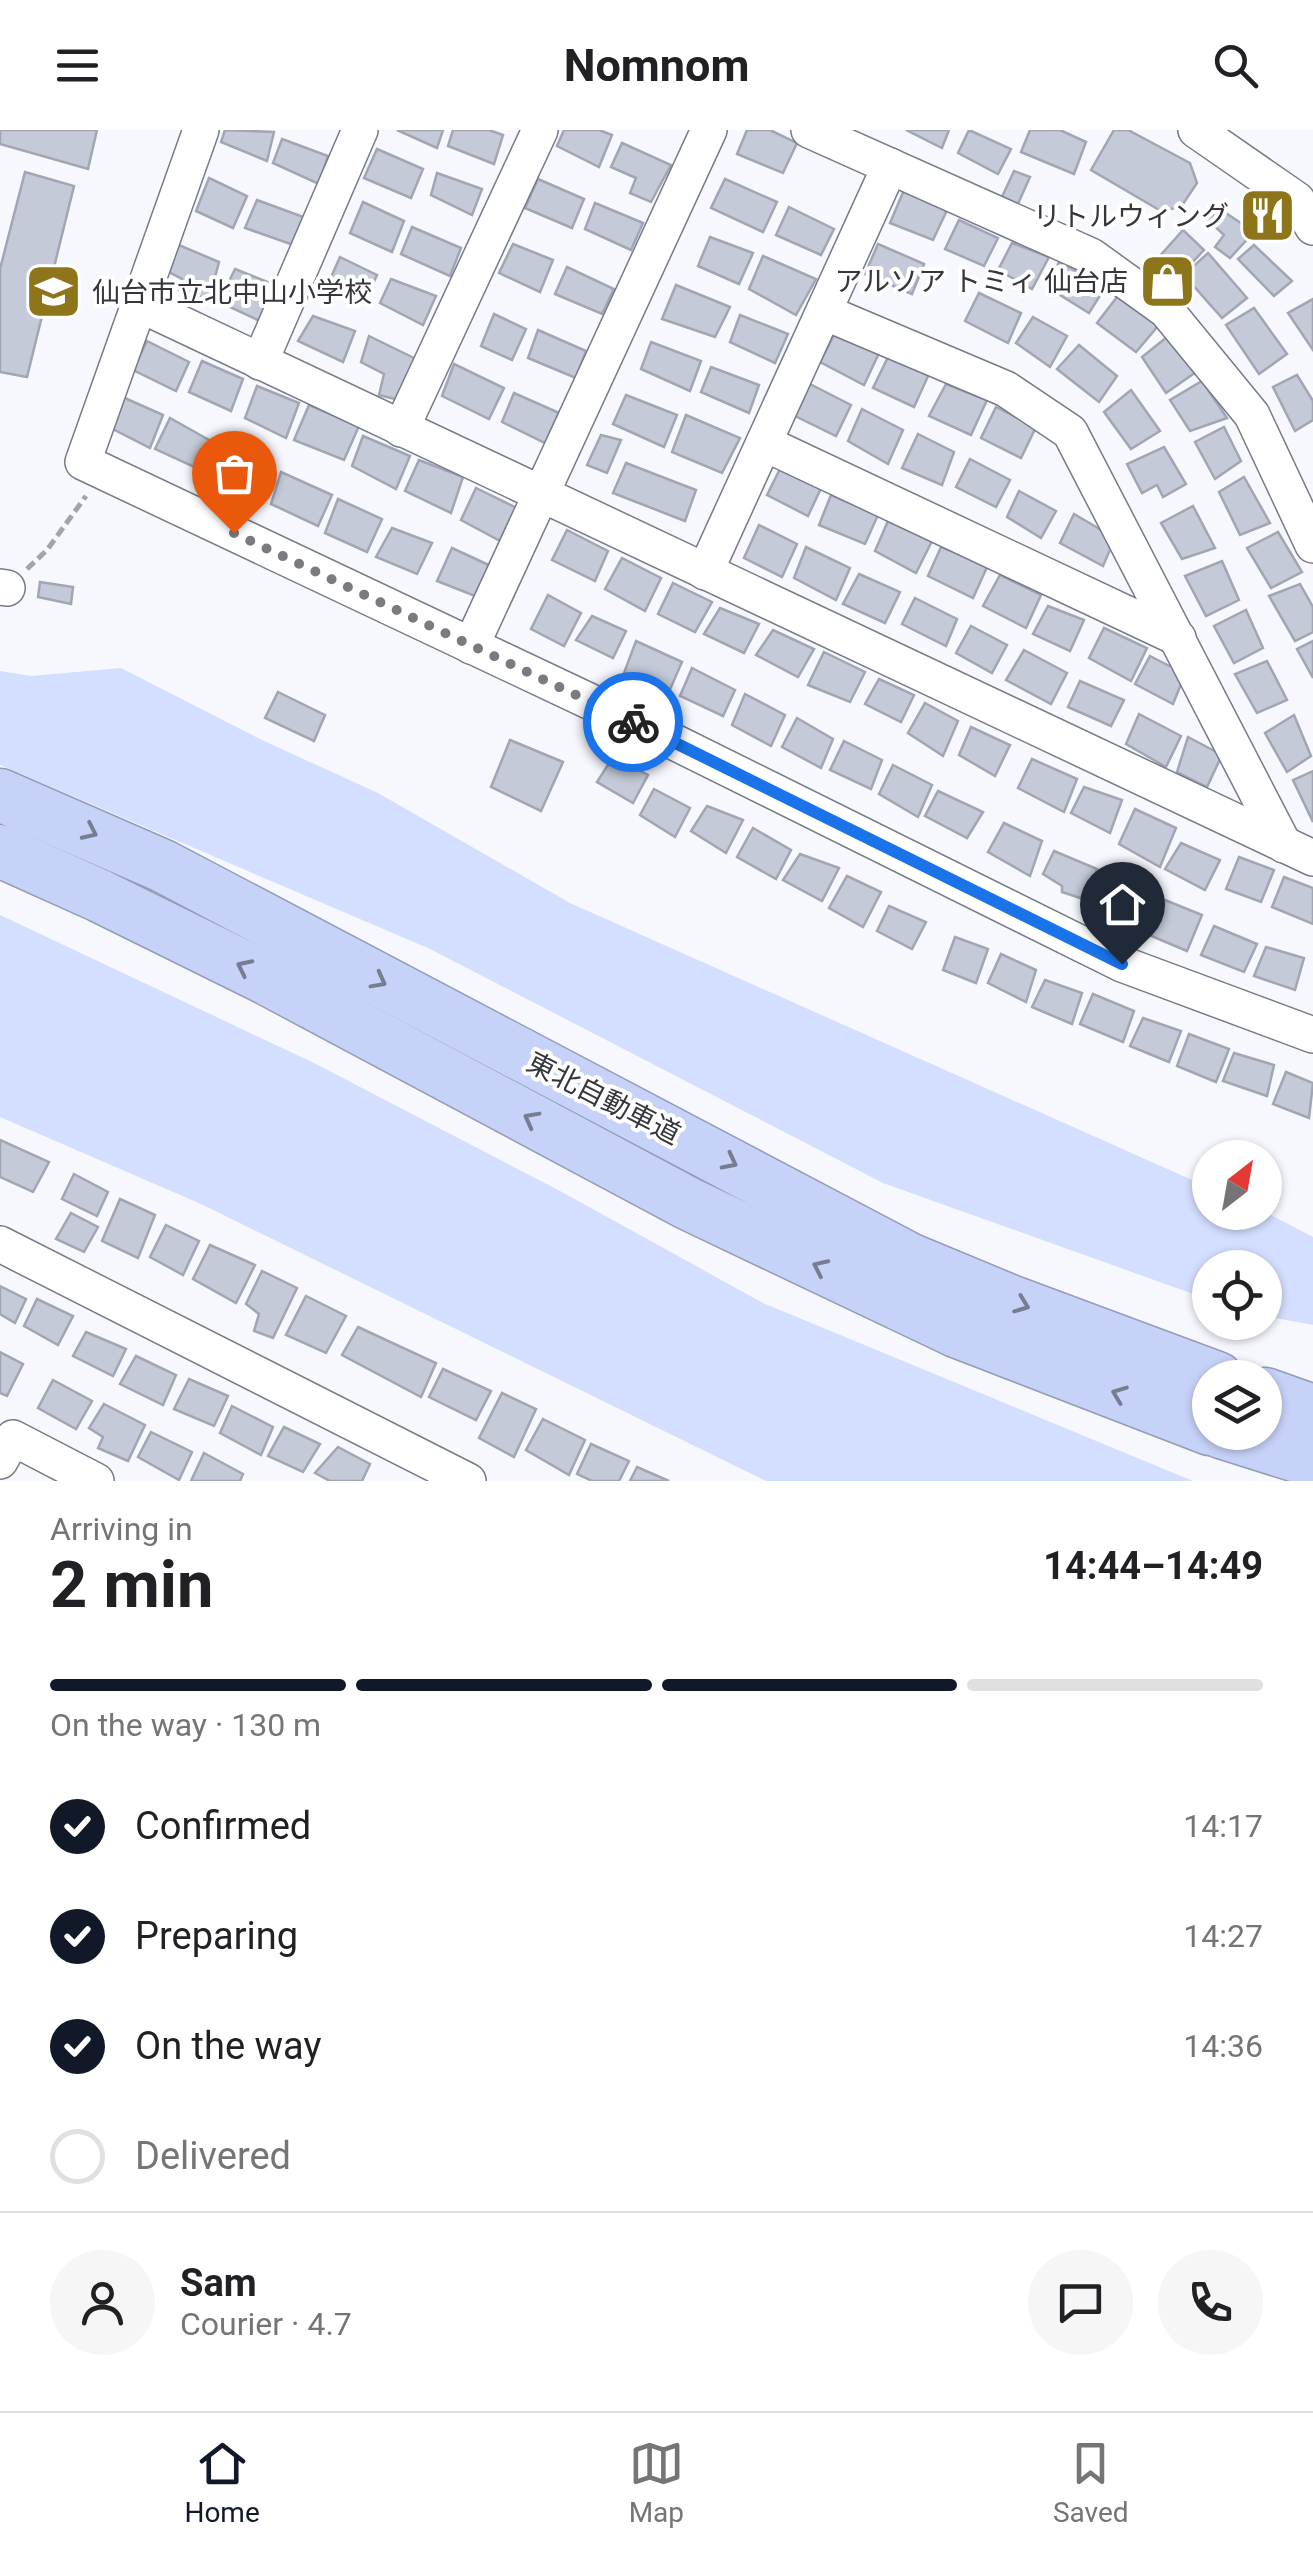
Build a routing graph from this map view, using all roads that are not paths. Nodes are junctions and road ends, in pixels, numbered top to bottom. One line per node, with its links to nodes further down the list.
1 (200, 130): 9 (street)
2 (360, 130): 11 (street)
3 (540, 130): 12 (street)
4 (709, 130): 14 (street)
5 (809, 130): 7 (street)
6 (1196, 130): 8 (street)
7 (890, 166): 10 (street); 15 (street)
8 (1313, 227)
9 (139, 304): 11 (street); 18 (street)
10 (824, 312): 13 (street); 17 (street)
11 (260, 362): 12 (street)
12 (402, 428): 14 (street)
13 (764, 443): 16 (street); 17 (street)
14 (541, 494): 16 (street); 18 (street)
15 (1313, 545)
16 (705, 572): 21 (street)
17 (1178, 638): 21 (street)
18 (471, 646): 22 (street)
19 (0, 796): 24 (highway, 東北自動車道, one-way to 24)
20 (0, 851): 27 (highway, 東北自動車道, one-way to 20)
21 (1299, 851)
22 (1313, 1036)
23 (0, 1244): 32 (street)
24 (1192, 1368)
25 (1282, 1400): 26 (highway)
26 (1313, 1411)
27 (1192, 1422)
28 (1278, 1450): 29 (highway)
29 (1313, 1461)
30 (0, 1462): 31 (street)
31 (96, 1481)
32 (468, 1481)

